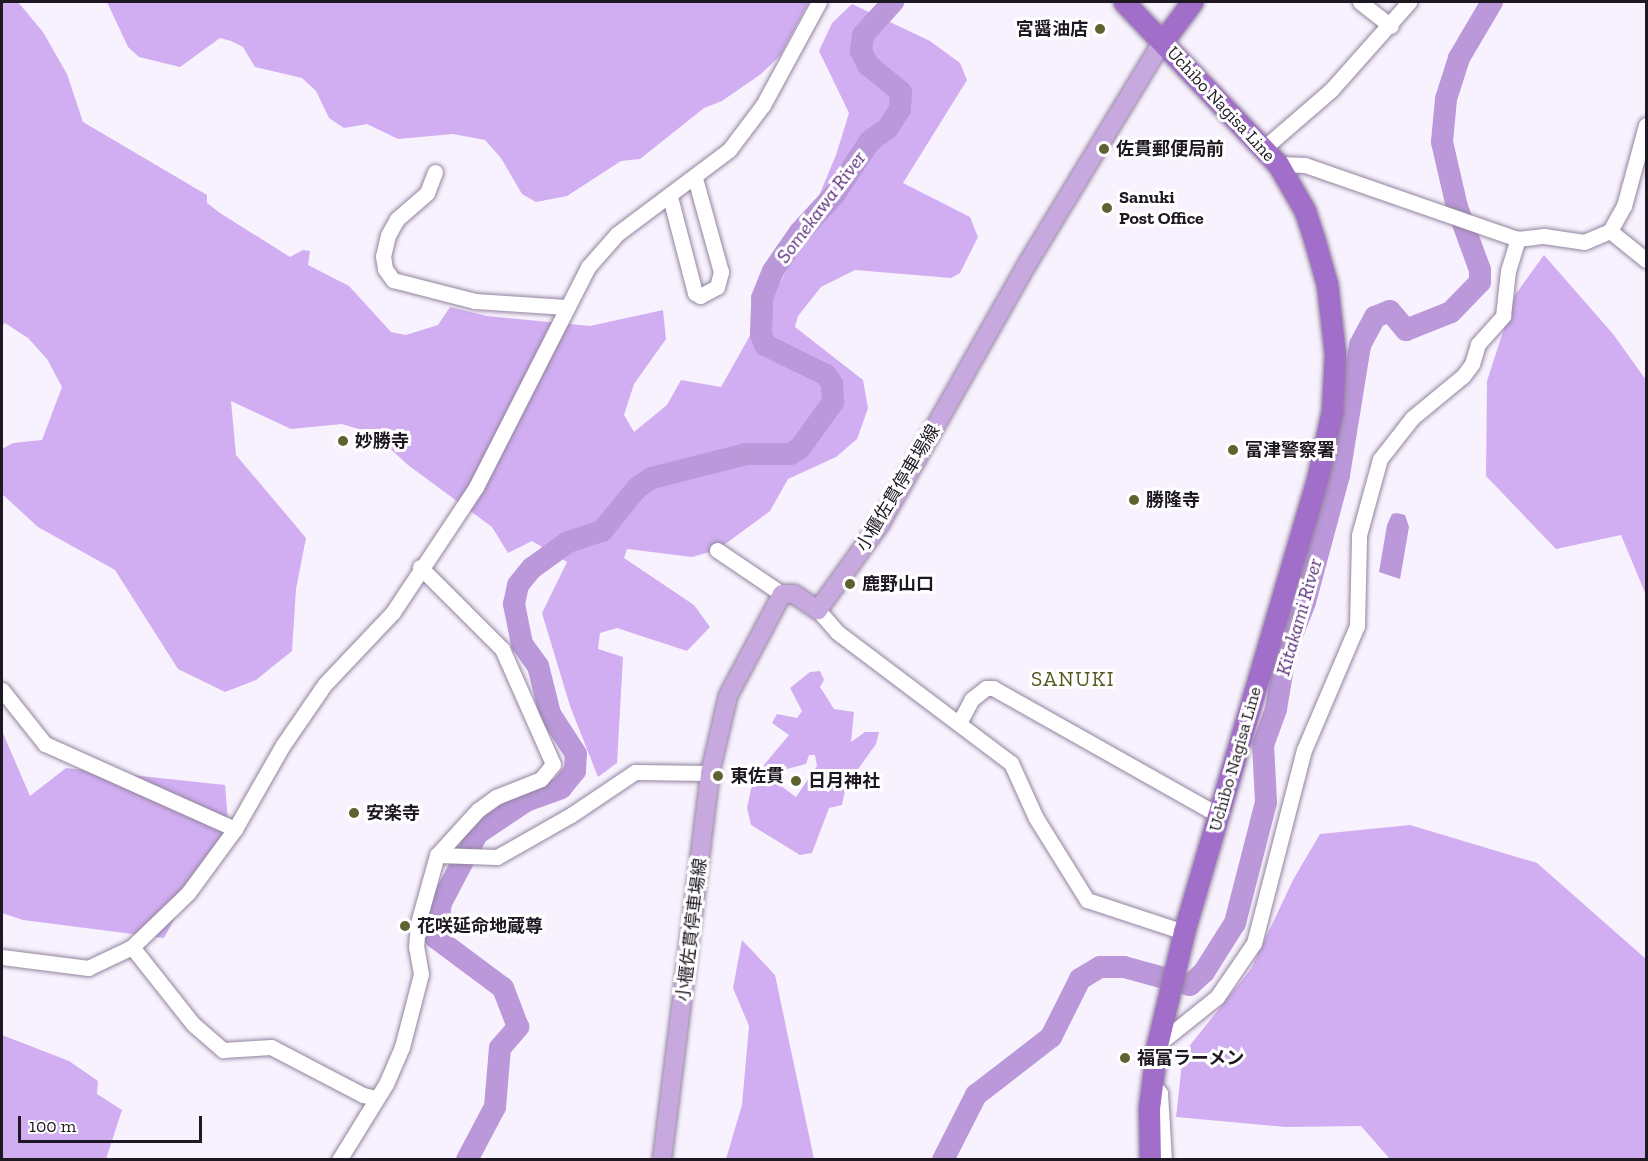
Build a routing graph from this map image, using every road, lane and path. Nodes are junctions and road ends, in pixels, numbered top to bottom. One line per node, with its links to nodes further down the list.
1 (819, 2): 11 (street)
2 (1124, 2): 7 (highway, Uchibo Nagisa Line)
3 (1192, 2): 7 (highway)
4 (1360, 2): 6 (street)
5 (1409, 2): 6 (street)
6 (1391, 26): 9 (street)
7 (1163, 41): 9 (highway, Uchibo Nagisa Line); 20 (main road, 小櫃佐貫停車場線)
8 (1647, 125): 13 (street)
9 (1271, 156): 14 (street); 24 (highway, Uchibo Nagisa Line)
10 (435, 172): 16 (street)
11 (695, 178): 12 (street); 12 (street)
12 (670, 197): 16 (street)
13 (1611, 231): 14 (street); 15 (street)
14 (1518, 239): 30 (street)
15 (1647, 260)
16 (566, 307): 18 (street)
17 (717, 550): 19 (street)
18 (420, 567): 25 (street); 26 (street)
19 (782, 594): 20 (main road); 23 (main road, 小櫃佐貫停車場線)
20 (818, 610): 22 (street)
21 (2, 690): 25 (street)
22 (959, 723): 24 (street); 27 (street)
23 (710, 773): 26 (street); 34 (main road, 小櫃佐貫停車場線)
24 (1218, 815): 27 (highway, Uchibo Nagisa Line)
25 (235, 830): 28 (street)
26 (440, 855): 32 (street)
27 (1184, 932): 30 (highway, Uchibo Nagisa Line)
28 (132, 947): 29 (street); 32 (street)
29 (2, 957)
30 (1157, 1046): 31 (highway, Uchibo Nagisa Line)
31 (1152, 1084): 35 (highway, Uchibo Nagisa Line); 36 (street)
32 (376, 1098): 33 (street)
33 (339, 1160)
34 (662, 1160)
35 (1150, 1160)
36 (1164, 1160)

